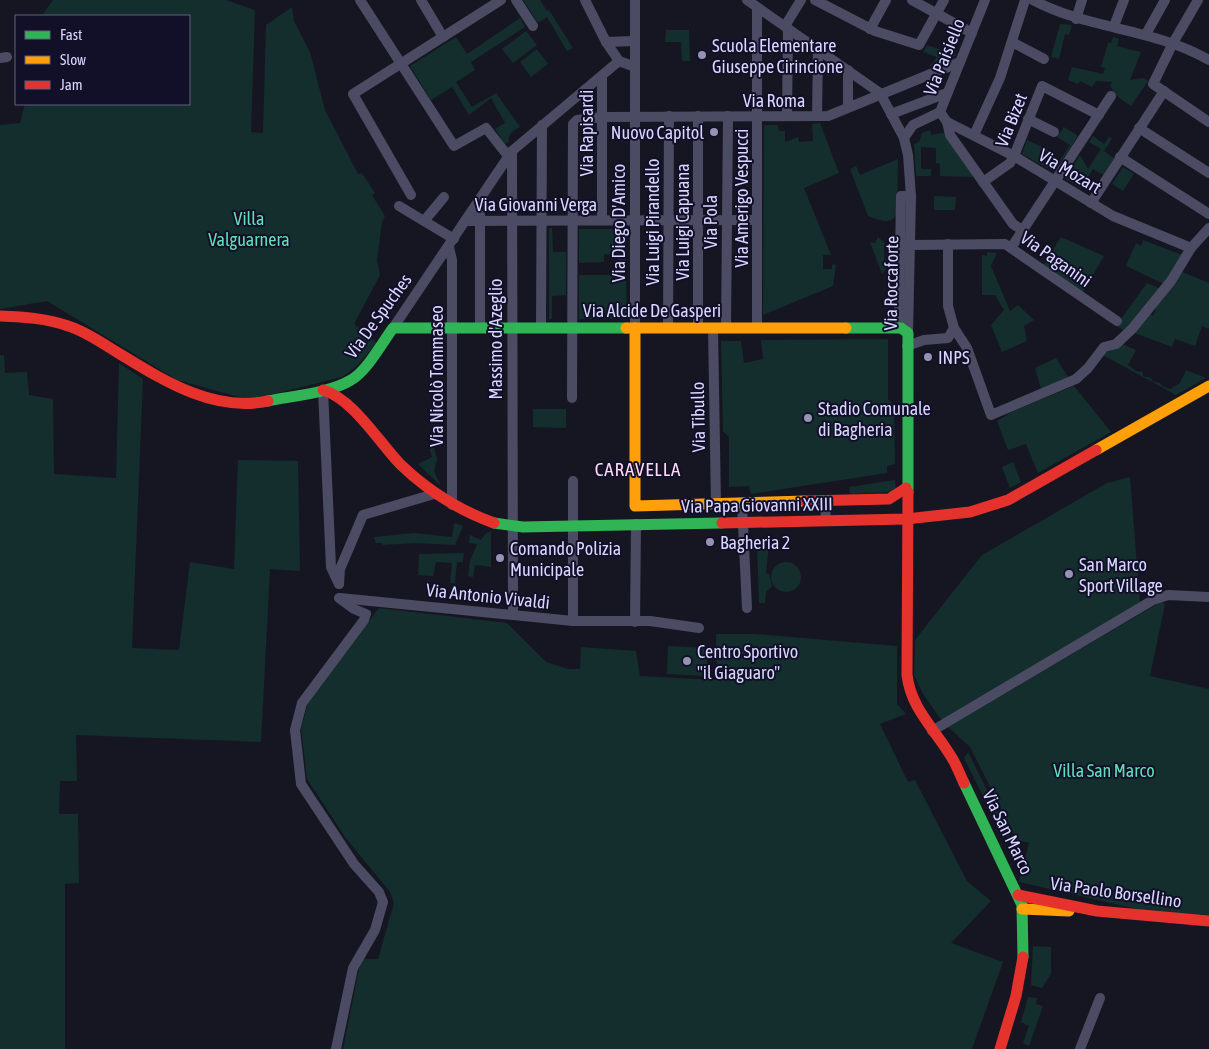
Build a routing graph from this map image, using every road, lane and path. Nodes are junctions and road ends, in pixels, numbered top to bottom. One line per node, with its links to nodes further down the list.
1 (360, 0): 39 (street)
2 (421, 0): 29 (street)
3 (502, 0): 29 (street)
4 (516, 0): 23 (street)
5 (585, 0): 31 (street)
6 (635, 0): 30 (street, Via Diego D'Amico)
7 (747, 0): 20 (street, Via Roccaforte)
8 (801, 0): 25 (street)
9 (815, 0): 26 (street)
10 (886, 0): 26 (street)
11 (912, 0): 21 (street)
12 (944, 0): 21 (street)
13 (985, 0): 27 (street, Via Paisiello)
14 (1026, 0): 32 (street)
15 (1033, 0): 22 (street)
16 (1082, 0): 22 (street)
17 (1124, 0): 24 (street)
18 (1165, 0): 28 (street)
19 (1198, 0): 33 (street)
20 (757, 8): 25 (street, Via Roccaforte); 54 (street, Via Amerigo Vespucci)
21 (937, 13): 26 (street); 27 (street)
22 (1076, 19): 24 (street)
23 (533, 26)
24 (1114, 26): 28 (street)
25 (787, 27): 34 (street, Via Roccaforte); 55 (street)
26 (870, 28)
27 (972, 33): 38 (street, Via Paisiello)
28 (1146, 34): 33 (street)
29 (443, 37): 39 (street)
30 (635, 41): 31 (street); 40 (street, Via Diego D'Amico)
31 (606, 42): 37 (street)
32 (1012, 42): 35 (street); 65 (street)
33 (1173, 43): 36 (street); 43 (street)
34 (818, 50): 41 (street, Via Roccaforte); 56 (street)
35 (1044, 59)
36 (1209, 60)
37 (619, 61): 40 (street); 42 (street, Via De Spuches)
38 (960, 62): 44 (street, Via Roma); 45 (street, Via Paisiello)
39 (401, 64): 67 (street); 73 (street)
40 (635, 67): 58 (street, Via Diego D'Amico)
41 (848, 70): 44 (street, Via Roccaforte); 47 (street)
42 (602, 76): 57 (street, Via Rapisardi); 62 (street, Via De Spuches)
43 (1164, 91): 61 (street); 63 (street)
44 (880, 93): 47 (street, Via Roma); 49 (street, Via Roccaforte)
45 (947, 93): 48 (street, Via Paisiello); 49 (street)
46 (1111, 96): 50 (street)
47 (848, 107): 56 (street, Via Roma)
48 (940, 112): 60 (street, Via Mozart); 66 (street, Via Paisiello)
49 (891, 114): 66 (street, Via Roccaforte)
50 (1099, 115): 59 (street, Via Bizet); 71 (street)
51 (669, 116): 52 (street, Via Roma); 58 (street, Via Roma); 85 (street, Via Luigi Pirandello)
52 (698, 116): 53 (street, Via Roma); 86 (street, Via Luigi Capuana)
53 (728, 116): 54 (street, Via Roma); 87 (street, Via Pola)
54 (757, 116): 55 (street, Via Roma); 88 (street, Via Amerigo Vespucci)
55 (787, 116): 56 (street, Via Roma)
56 (817, 116)
57 (602, 117): 58 (street, Via Roma); 82 (street, Via Roma); 83 (street, Via Rapisardi)
58 (636, 117): 84 (street, Via Diego D'Amico)
59 (1028, 119): 64 (street); 68 (street, Via Bizet)
60 (947, 122): 65 (street, Via Mozart); 72 (street)
61 (1209, 122)
62 (542, 125): 67 (street, Via De Spuches); 81 (street)
63 (1139, 128): 69 (street); 70 (street)
64 (1054, 132)
65 (974, 135): 68 (street, Via Mozart)
66 (904, 138): 93 (street, Via Roccaforte)
67 (510, 154): 76 (street, Via De Spuches); 80 (street, Massimo d'Azeglio)
68 (1014, 156): 71 (street, Via Mozart); 72 (street, Via Bizet)
69 (1120, 157): 75 (street); 78 (street)
70 (1209, 173)
71 (1055, 181): 75 (street, Via Mozart); 91 (street)
72 (983, 182): 91 (street)
73 (411, 195)
74 (444, 197): 89 (street)
75 (1091, 203): 97 (street, Via Mozart)
76 (476, 204): 79 (street); 90 (street, Via De Spuches)
77 (399, 206): 89 (street)
78 (1209, 214)
79 (481, 220): 80 (street, Via Giovanni Verga); 90 (street, Via Giovanni Verga); 101 (street)
80 (511, 220): 81 (street, Via Giovanni Verga); 103 (street, Massimo d'Azeglio)
81 (541, 220): 82 (street, Via Giovanni Verga); 104 (street)
82 (572, 220): 83 (street, Via Giovanni Verga); 105 (street)
83 (602, 220): 84 (street, Via Giovanni Verga)
84 (635, 220): 85 (street, Via Giovanni Verga); 106 (street, Via Diego D'Amico)
85 (668, 220): 86 (street, Via Giovanni Verga); 107 (street, Via Luigi Pirandello)
86 (698, 220): 87 (street, Via Giovanni Verga); 108 (street, Via Luigi Capuana)
87 (726, 220): 88 (street, Via Giovanni Verga); 110 (street, Via Pola)
88 (757, 220): 111 (street, Via Amerigo Vespucci)
89 (424, 221): 94 (street)
90 (466, 221): 94 (street, Via De Spuches)
91 (1022, 230): 96 (street)
92 (1208, 232): 97 (street)
93 (907, 241): 95 (street, Via Paganini); 113 (street, Via Roccaforte)
94 (452, 243): 100 (street, Via Nicolò Tommaseo); 102 (street, Via De Spuches)
95 (948, 244): 96 (street, Via Paganini); 112 (street)
96 (1011, 248): 99 (street, Via Paganini)
97 (1191, 248): 112 (street)
98 (0, 316): 117 (street, Via De Spuches)
99 (1117, 321)
100 (452, 327): 101 (street, Via Alcide De Gasperi); 102 (street, Via Alcide De Gasperi); 126 (street, Via Nicolò Tommaseo)
101 (480, 327): 103 (street, Via Alcide De Gasperi)
102 (393, 328): 115 (street, Via De Spuches)
103 (511, 328): 104 (street, Via Alcide De Gasperi); 135 (street, Massimo d'Azeglio)
104 (541, 328): 105 (street, Via Alcide De Gasperi)
105 (572, 328): 106 (street, Via Alcide De Gasperi); 118 (street)
106 (635, 328): 107 (street, Via Alcide De Gasperi); 128 (street, Via Diego D'Amico)
107 (668, 328): 108 (street, Via Alcide De Gasperi)
108 (698, 328): 109 (street, Via Alcide De Gasperi)
109 (713, 328): 110 (street, Via Alcide De Gasperi); 127 (street, Via Tibullo)
110 (726, 328): 111 (street, Via Alcide De Gasperi)
111 (757, 328): 113 (street, Via Alcide De Gasperi)
112 (954, 328): 114 (street)
113 (903, 330): 114 (street, Via Roccaforte)
114 (907, 346): 121 (street, Via Roccaforte)
115 (352, 380): 117 (street, Via De Spuches); 119 (street)
116 (1209, 386): 130 (street, Via Papa Giovanni XXIII)
117 (323, 390): 119 (street, Via Papa Giovanni XXIII); 136 (street)
118 (572, 398)
119 (346, 401): 122 (street, Via Papa Giovanni XXIII)
120 (573, 481): 134 (street)
121 (906, 488): 123 (street, Via Papa Giovanni XXIII); 130 (street, Via Roccaforte)
122 (434, 494): 126 (street, Via Papa Giovanni XXIII); 136 (street)
123 (883, 499): 124 (street, Via Papa Giovanni XXIII); 130 (street)
124 (825, 501): 125 (street, Via Papa Giovanni XXIII); 131 (street)
125 (742, 504): 127 (street, Via Papa Giovanni XXIII); 132 (street)
126 (452, 505): 135 (street, Via Papa Giovanni XXIII)
127 (716, 505): 129 (street, Via Papa Giovanni XXIII)
128 (635, 506): 129 (street, Via Papa Giovanni XXIII); 133 (street)
129 (658, 506): 133 (street)
130 (906, 514): 131 (street, Via Papa Giovanni XXIII); 144 (street, Via Roccaforte)
131 (826, 521): 132 (street, Via Papa Giovanni XXIII)
132 (743, 522): 133 (street, Via Papa Giovanni XXIII); 139 (street)
133 (634, 524): 134 (street, Via Papa Giovanni XXIII); 142 (street)
134 (572, 525): 135 (street, Via Papa Giovanni XXIII); 141 (street)
135 (512, 526): 140 (street, Massimo d'Azeglio)
136 (339, 584): 137 (street)
137 (339, 598): 140 (street, Via Antonio Vivaldi); 151 (street)
138 (1209, 598): 145 (street)
139 (747, 608)
140 (513, 614): 141 (street, Via Antonio Vivaldi)
141 (572, 621): 142 (street, Via Antonio Vivaldi)
142 (635, 622): 143 (street, Via Antonio Vivaldi)
143 (699, 628)
144 (906, 643): 145 (street, Via San Marco)
145 (932, 731): 146 (street, Via San Marco)
146 (1018, 895): 147 (street, Via San Marco); 148 (street, Via Paolo Borsellino)
147 (1022, 909): 148 (street); 152 (street, Via San Marco)
148 (1097, 911): 149 (street, Via Paolo Borsellino)
149 (1209, 921)
150 (1100, 998): 153 (street)
151 (336, 1049)
152 (1000, 1049)
153 (1080, 1049)

